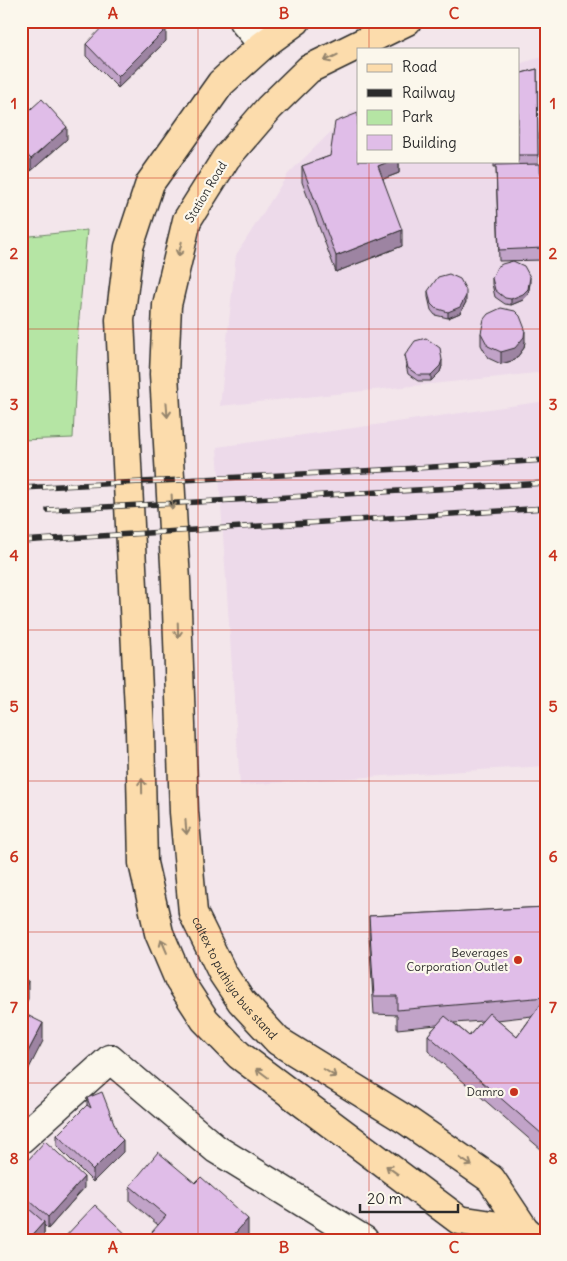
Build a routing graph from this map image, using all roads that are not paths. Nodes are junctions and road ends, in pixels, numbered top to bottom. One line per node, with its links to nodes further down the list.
1 (243, 21): 4 (street)
2 (296, 21): 4 (main road)
3 (404, 22): 5 (main road, Station Road, one-way to 5)
4 (268, 33): 7 (main road, one-way to 4)
5 (176, 581): 7 (main road, caltex to puthiya bus stand, one-way to 7)
6 (21, 1139): 8 (street)
7 (531, 1235)
8 (364, 1240)

